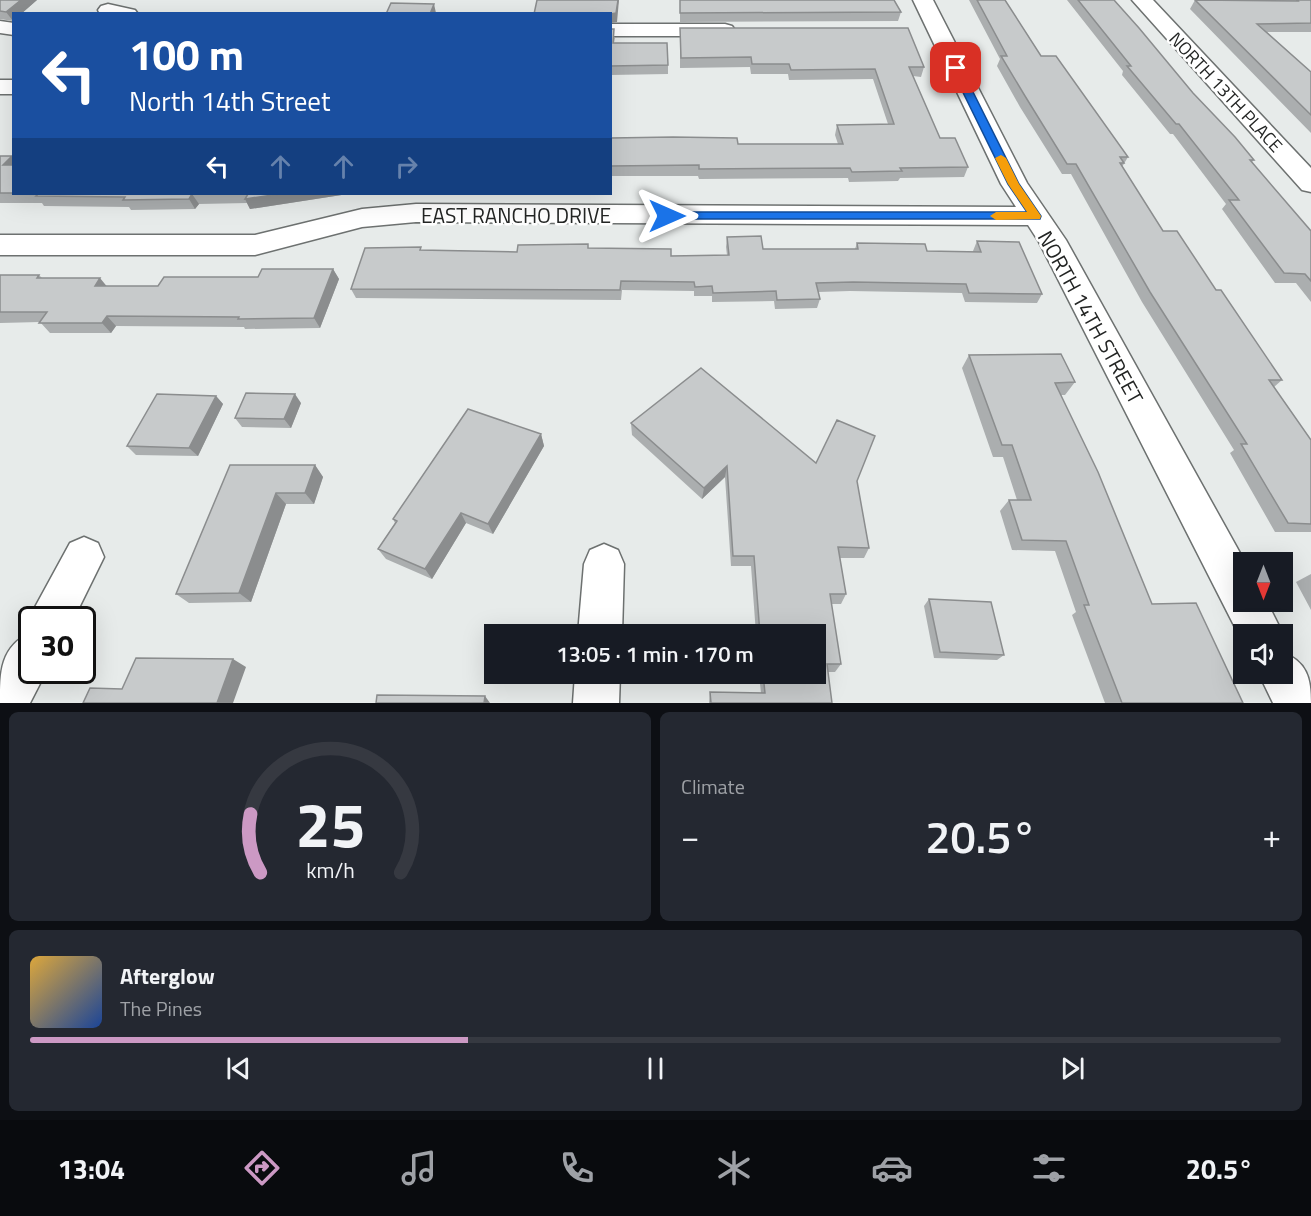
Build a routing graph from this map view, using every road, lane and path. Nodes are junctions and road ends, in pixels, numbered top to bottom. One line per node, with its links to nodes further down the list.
1 (1142, 0): 7 (street, NORTH 13TH PLACE)
2 (108, 10): 3 (street)
3 (118, 12)
4 (924, 20): 9 (street, NORTH 14TH STREET)
5 (612, 30): 6 (street)
6 (750, 30)
7 (1311, 184)
8 (419, 203): 9 (street, EAST RANCHO DRIVE); 10 (street, EAST RANCHO DRIVE)
9 (1035, 216): 15 (street, NORTH 14TH STREET)
10 (0, 245)
11 (84, 557): 13 (street)
12 (604, 564): 14 (street)
13 (58, 606)
14 (601, 624)
15 (1256, 624)
16 (18, 679): 19 (street)
17 (597, 684): 20 (street)
18 (1287, 684): 21 (street)
19 (5, 703)
20 (596, 703)
21 (1297, 703)

